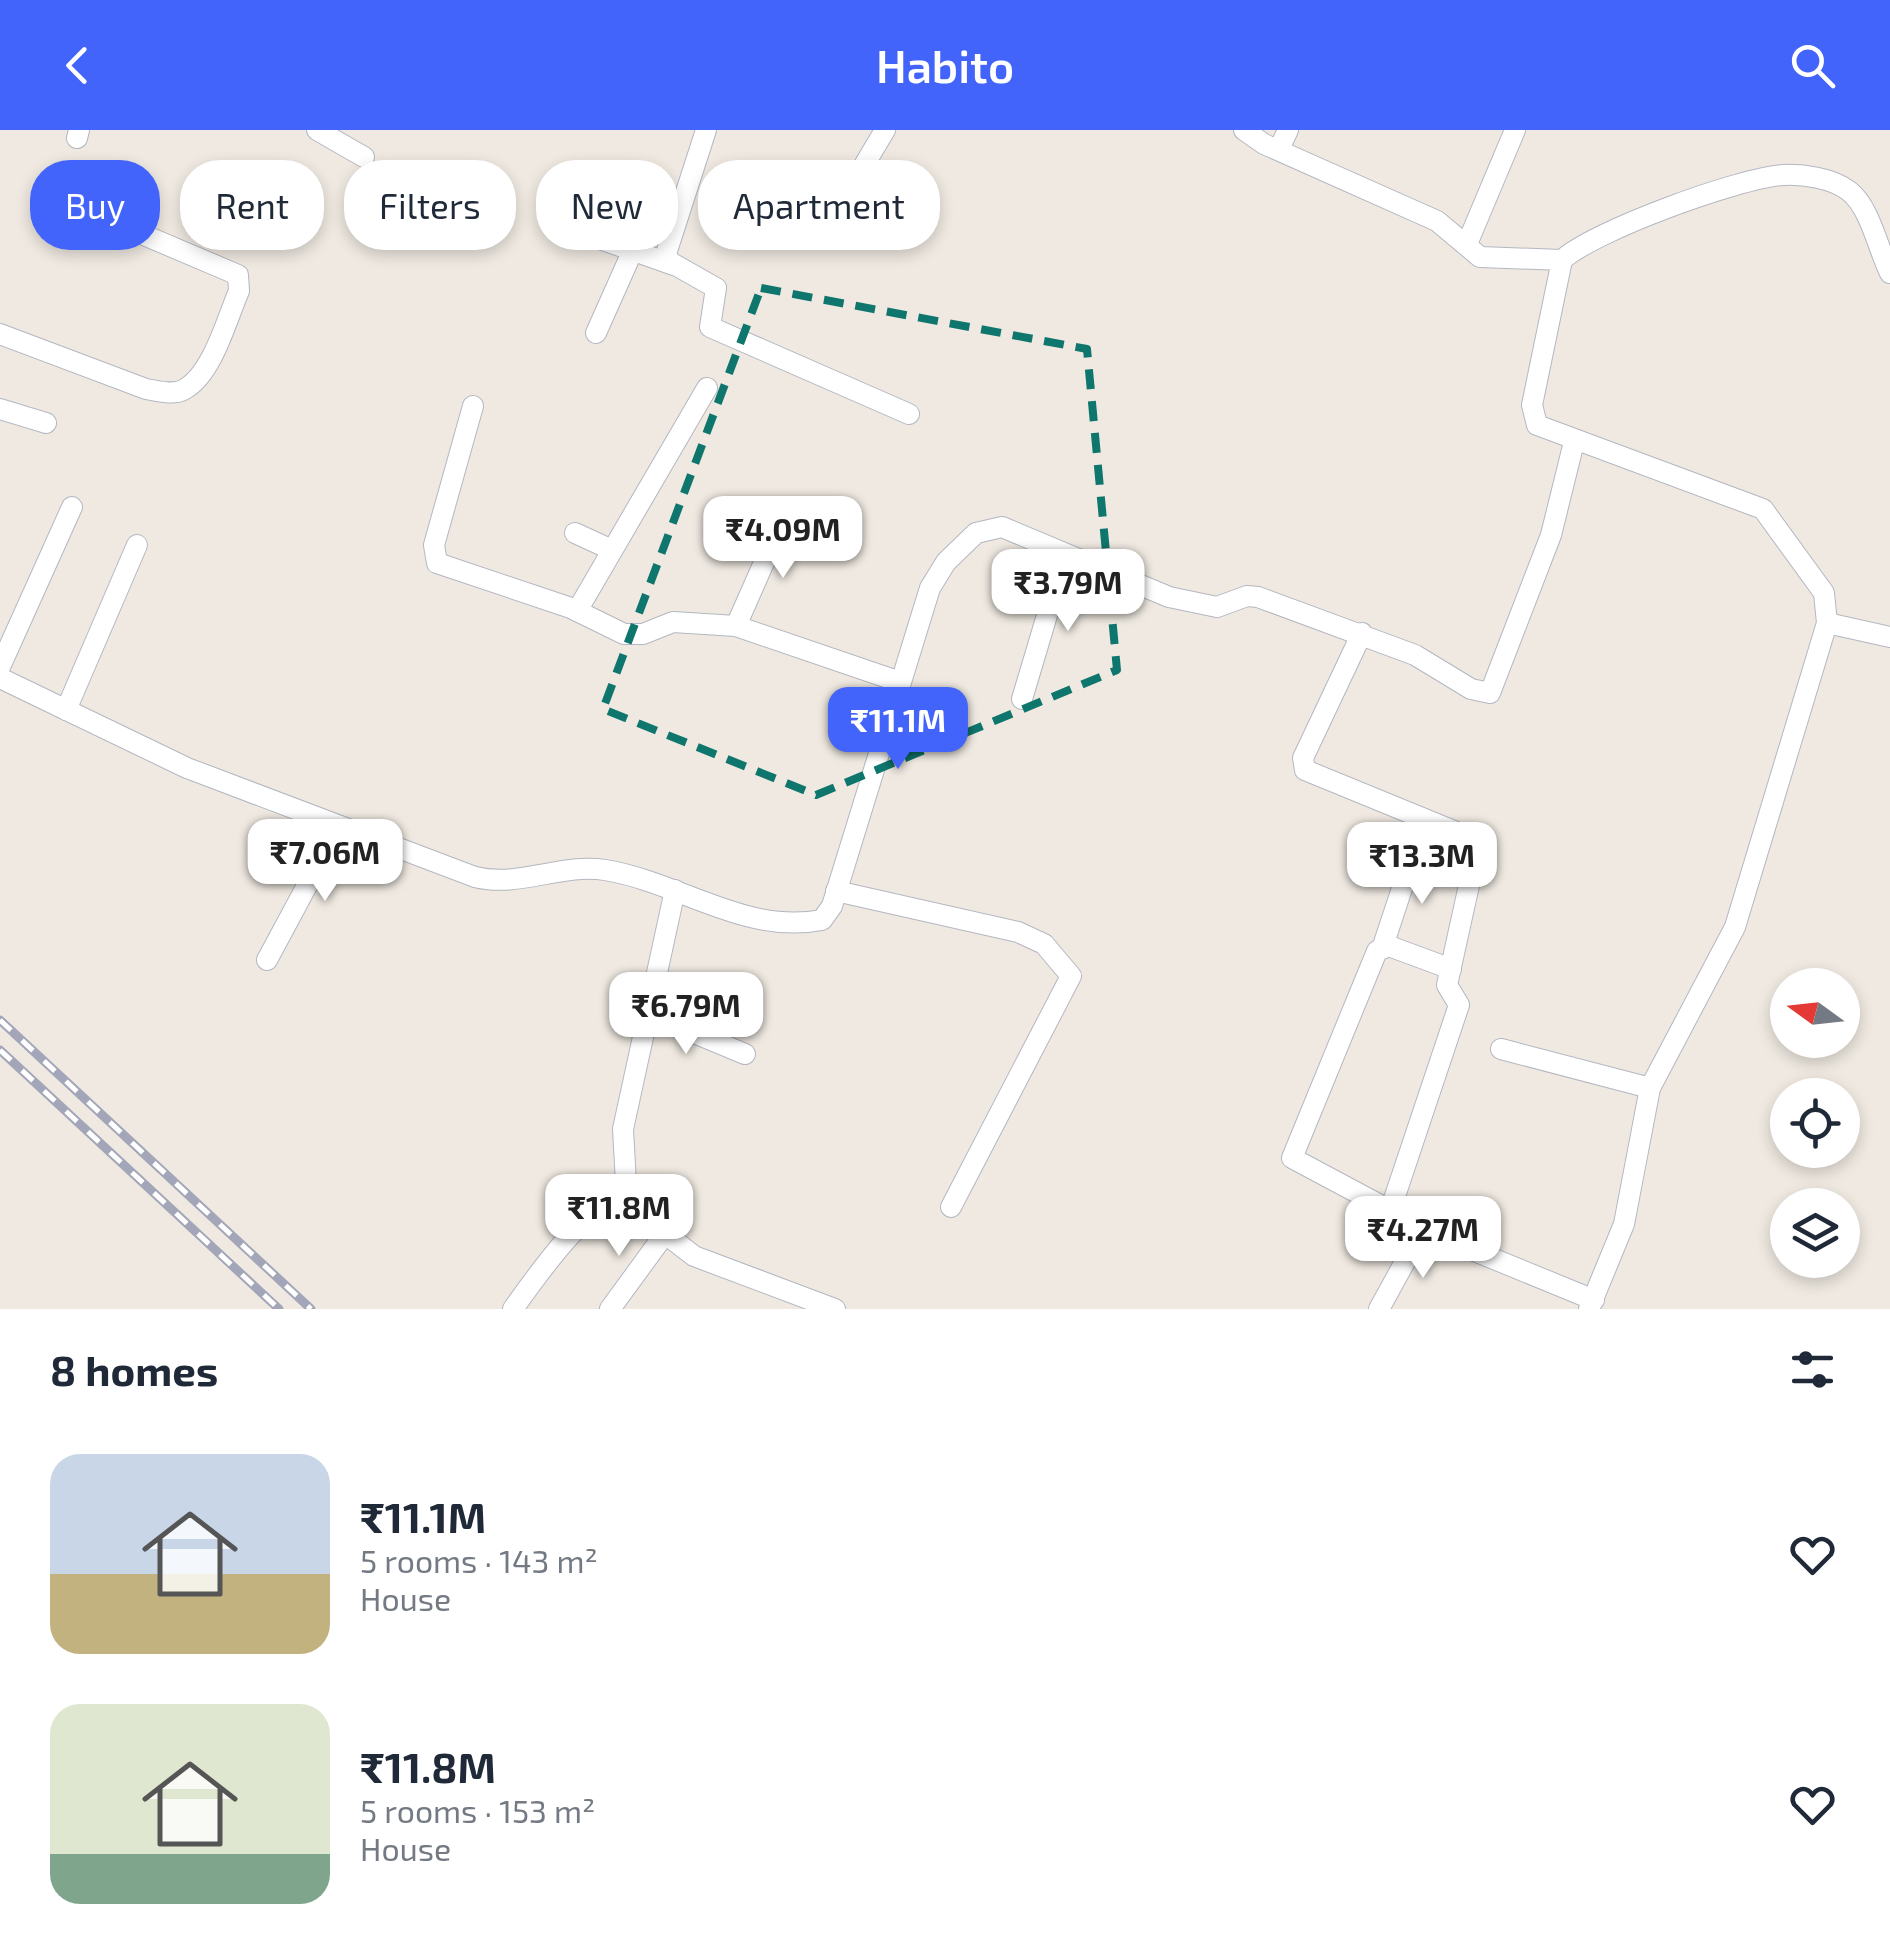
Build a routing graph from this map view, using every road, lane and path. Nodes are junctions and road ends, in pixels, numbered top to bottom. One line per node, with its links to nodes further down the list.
1 (318, 130): 7 (street)
2 (706, 130): 13 (street)
3 (885, 130): 8 (street)
4 (1244, 130): 6 (street)
5 (1515, 130): 10 (street)
6 (1284, 140): 10 (street)
7 (364, 156)
8 (867, 160)
9 (160, 242): 15 (street)
10 (1467, 244): 12 (street)
11 (633, 250): 13 (street); 16 (street)
12 (1562, 260): 14 (street); 22 (street)
13 (674, 264): 20 (street)
14 (1890, 273)
15 (0, 334)
16 (596, 334)
17 (707, 388): 27 (street)
18 (473, 406): 29 (street)
19 (0, 409): 21 (street)
20 (909, 414)
21 (46, 423)
22 (1574, 442): 30 (street); 32 (street)
23 (72, 507): 34 (street)
24 (785, 515): 31 (street)
25 (575, 532): 27 (street)
26 (137, 545): 38 (street)
27 (612, 550): 29 (street)
28 (1065, 555): 32 (street); 36 (street); 37 (street)
29 (577, 611): 31 (street)
30 (1827, 623): 33 (street); 49 (street)
31 (736, 626): 36 (street)
32 (1362, 633): 45 (street)
33 (1890, 637)
34 (0, 667)
35 (0, 678): 38 (street)
36 (900, 682): 42 (street)
37 (1022, 699)
38 (66, 710): 39 (street)
39 (339, 826): 41 (street); 44 (street)
40 (1414, 852): 43 (street)
41 (675, 890): 42 (street); 46 (street)
42 (836, 890): 51 (street)
43 (1383, 946): 45 (street); 52 (street)
44 (267, 960)
45 (1451, 969): 52 (street)
46 (646, 1013): 48 (street); 50 (street)
47 (1501, 1049): 49 (street)
48 (746, 1054)
49 (1650, 1088): 55 (street)
50 (626, 1182): 54 (street); 56 (street)
51 (951, 1207)
52 (1390, 1211): 53 (street)
53 (1423, 1229): 55 (street); 59 (street)
54 (664, 1236): 57 (street); 58 (street)
55 (1592, 1305)
56 (513, 1309)
57 (610, 1309)
58 (835, 1309)
59 (1380, 1309)

